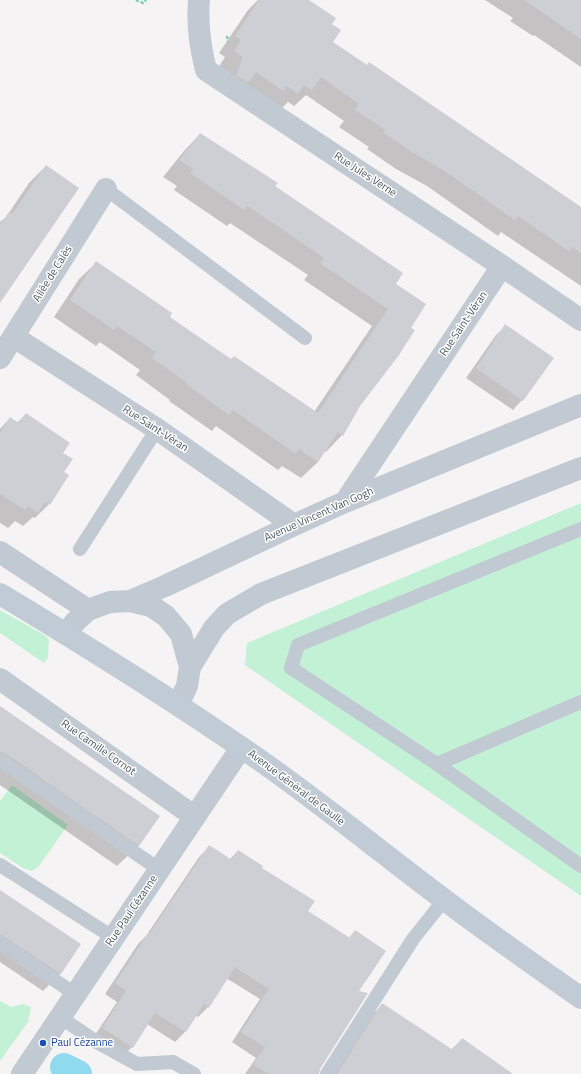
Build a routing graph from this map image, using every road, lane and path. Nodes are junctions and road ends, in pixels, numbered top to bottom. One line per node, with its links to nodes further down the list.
1 (136, 0): 2 (path)
2 (146, 0)
3 (199, 0): 5 (street, Rue Jules Verne)
4 (106, 189): 7 (street, Allée de Calès); 8 (lane)
5 (502, 266): 6 (street, Rue Jules Verne); 13 (street, Rue Saint-Véran)
6 (581, 320)
7 (14, 337): 9 (street, Allée de Calès); 11 (street, Rue Saint-Véran)
8 (305, 338)
9 (0, 358)
10 (581, 405): 13 (street, Avenue Vincent Van Gogh)
11 (157, 429): 14 (street, Rue Saint-Véran); 16 (lane)
12 (581, 468): 22 (street)
13 (345, 502): 14 (street, Avenue Vincent Van Gogh)
14 (294, 525): 19 (street, Avenue Vincent Van Gogh)
15 (581, 529): 28 (lane)
16 (80, 549)
17 (0, 552): 20 (street)
18 (0, 594): 21 (street, Avenue Général de Gaulle)
19 (130, 601): 20 (street, Avenue Vincent Van Gogh); 22 (street)
20 (88, 610): 21 (street, Avenue Vincent Van Gogh)
21 (66, 634): 25 (street, Avenue Général de Gaulle)
22 (190, 667): 25 (street)
23 (0, 679): 29 (street, Rue Camille Cornot)
24 (581, 702): 28 (lane)
25 (178, 705): 26 (street, Avenue Général de Gaulle)
26 (241, 748): 29 (street, Rue Paul Cézanne); 33 (street, Avenue Général de Gaulle)
27 (0, 760): 32 (lane)
28 (437, 764): 31 (lane)
29 (195, 817): 32 (street, Rue Paul Cézanne)
30 (0, 865): 34 (lane)
31 (581, 866)
32 (160, 870): 34 (street, Rue Paul Cézanne)
33 (444, 900): 37 (street, Avenue Général de Gaulle); 41 (lane)
34 (114, 938): 36 (street, Rue Paul Cézanne)
35 (0, 943): 36 (lane)
36 (75, 994): 38 (street, Rue Paul Cézanne)
37 (581, 998)
38 (60, 1017): 39 (street, Rue Paul Cézanne); 40 (lane)
39 (22, 1074)
40 (194, 1074)
41 (328, 1074)

